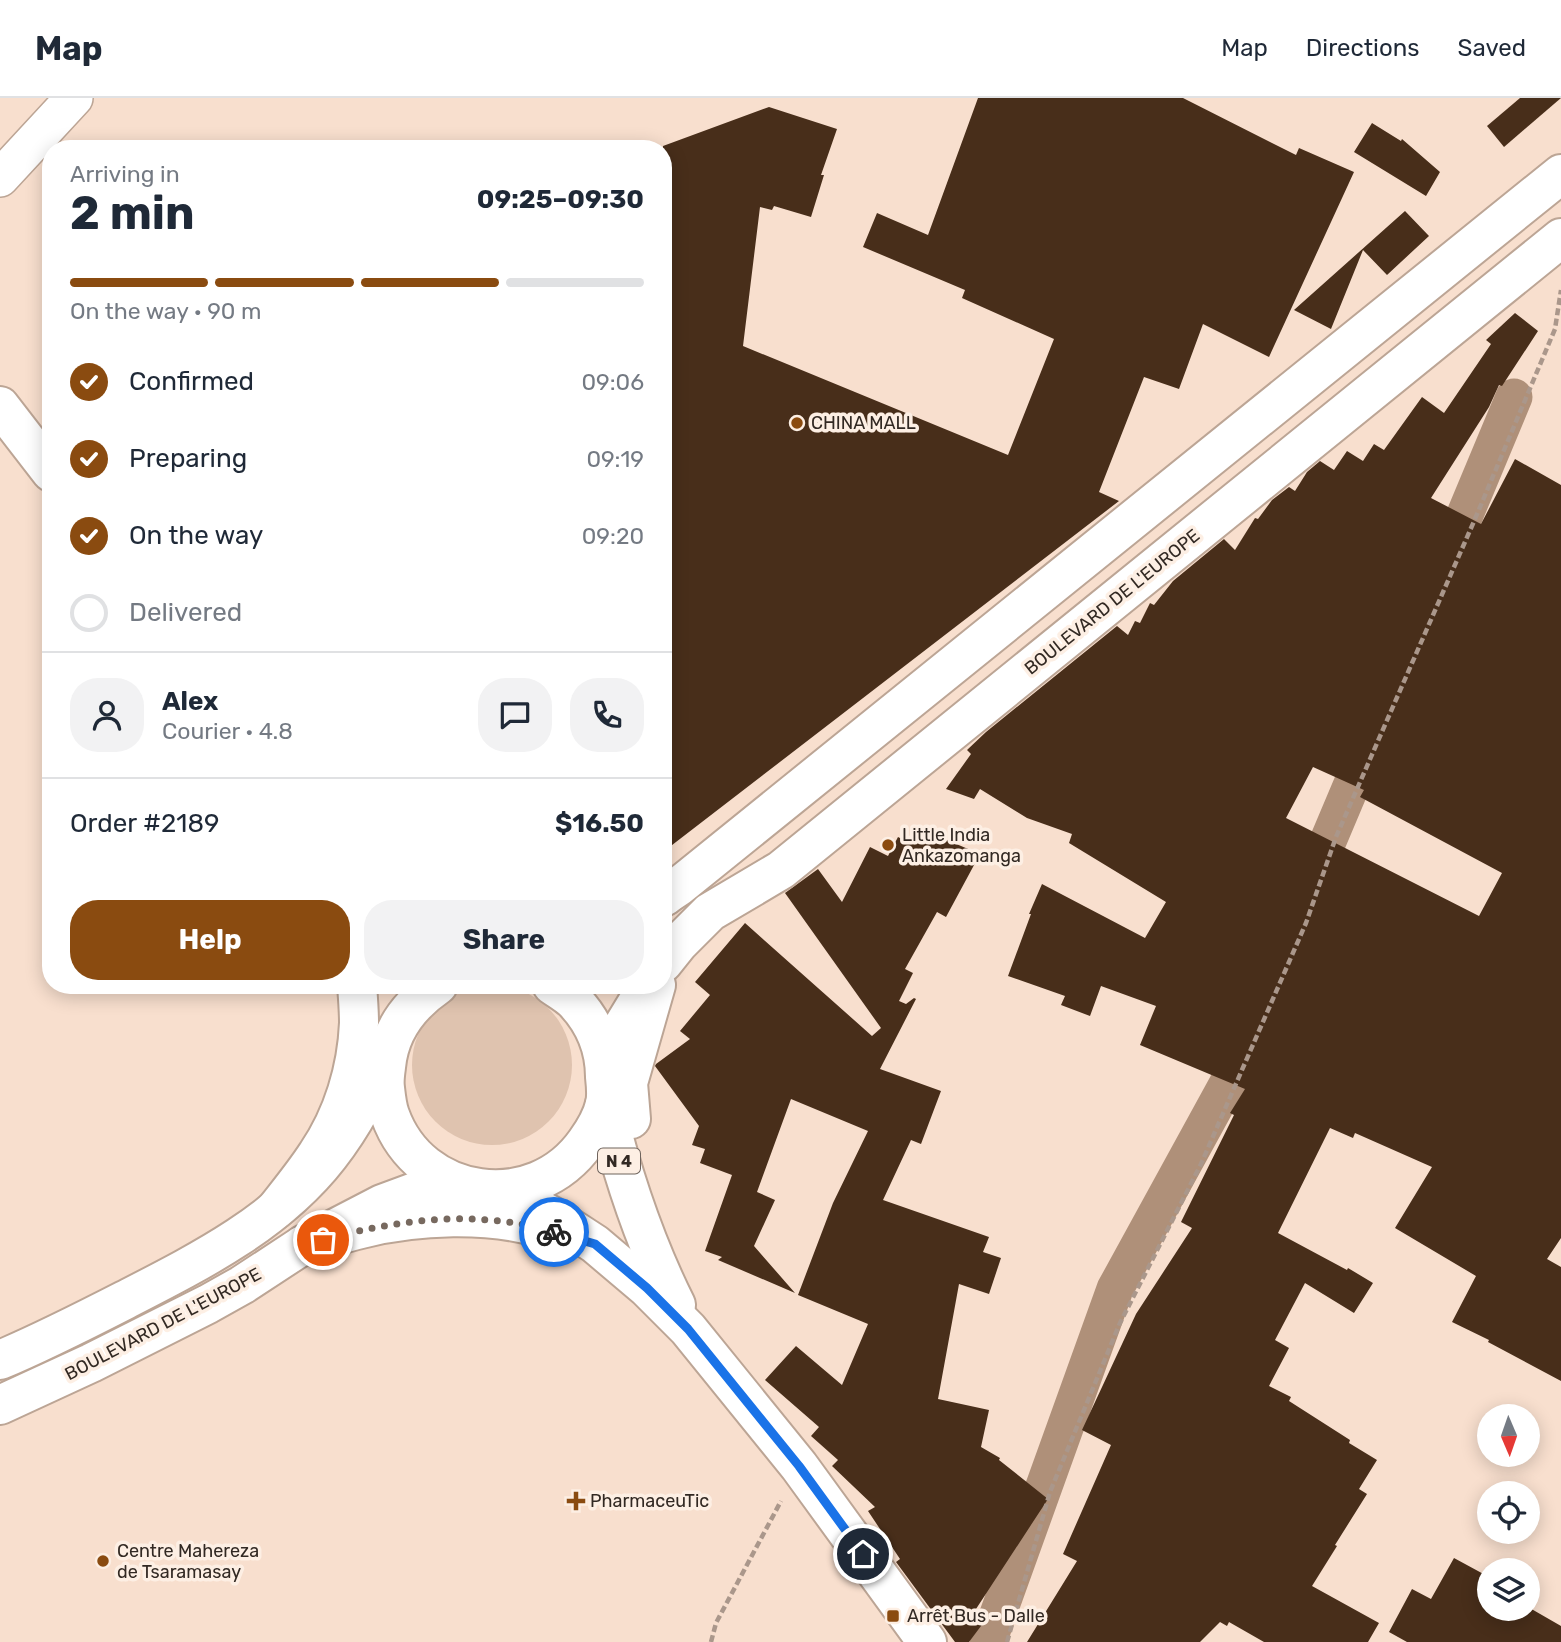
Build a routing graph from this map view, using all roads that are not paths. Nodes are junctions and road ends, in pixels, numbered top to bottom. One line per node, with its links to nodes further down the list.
1 (74, 98): 3 (street)
2 (1561, 174): 7 (main road)
3 (0, 178)
4 (1561, 237): 8 (main road, BOULEVARD DE L'EUROPE)
5 (0, 406): 6 (main road)
6 (42, 460)
7 (672, 891)
8 (672, 952)
9 (357, 994): 18 (main road)
10 (378, 994): 15 (main road)
11 (425, 994): 15 (main road)
12 (566, 994): 16 (main road)
13 (642, 994): 16 (main road)
14 (653, 994): 19 (main road)
15 (389, 1048): 17 (main road); 18 (main road)
16 (605, 1099): 17 (main road); 19 (main road, N 4)
17 (486, 1190): 20 (main road, N 4); 21 (main road, BOULEVARD DE L'EUROPE)
18 (275, 1210): 23 (main road)
19 (638, 1216): 22 (main road, N 4)
20 (595, 1244): 21 (main road); 22 (main road, N 4)
21 (303, 1245): 24 (main road, BOULEVARD DE L'EUROPE)
22 (688, 1329): 25 (main road, N 4)
23 (0, 1360)
24 (0, 1405)
25 (927, 1642)

